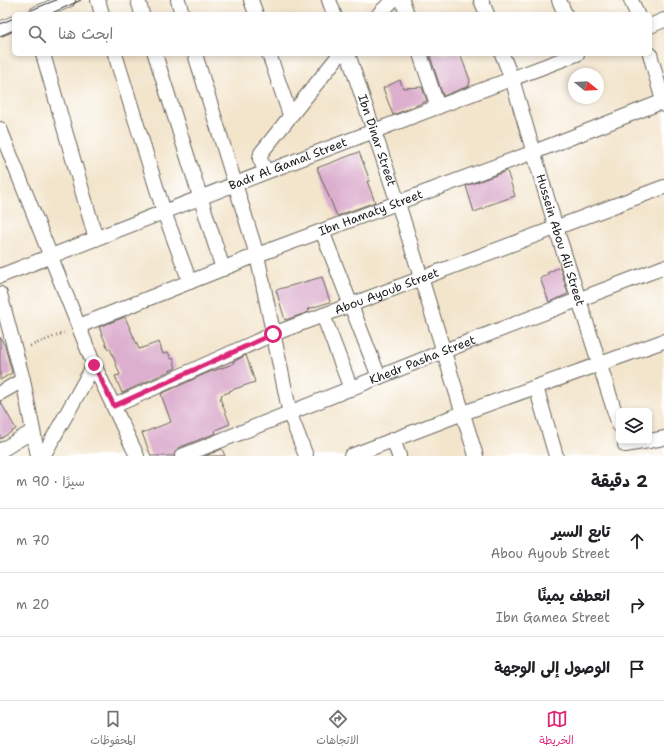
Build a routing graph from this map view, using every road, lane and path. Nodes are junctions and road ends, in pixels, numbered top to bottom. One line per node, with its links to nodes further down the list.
1 (68, 0): 12 (street)
2 (98, 0): 13 (street)
3 (138, 0): 14 (street)
4 (178, 0): 15 (street)
5 (251, 0): 16 (street)
6 (329, 0): 17 (street)
7 (393, 0): 18 (street)
8 (402, 0): 19 (street)
9 (481, 0): 20 (street)
10 (559, 0): 21 (street)
11 (631, 0): 22 (street)
12 (41, 12)
13 (101, 12)
14 (141, 12)
15 (181, 12)
16 (255, 12)
17 (333, 12)
18 (381, 12)
19 (406, 12)
20 (486, 12)
21 (564, 12)
22 (636, 12)
23 (664, 20): 25 (street)
24 (12, 24): 26 (street)
25 (652, 25)
26 (0, 29)
27 (44, 56): 53 (street)
28 (116, 56): 50 (street)
29 (155, 56): 48 (street)
30 (196, 56): 46 (street)
31 (270, 56): 41 (street)
32 (338, 56): 41 (street)
33 (349, 56): 43 (street, Ibn Dinar Street)
34 (421, 56): 40 (street)
35 (503, 56): 38 (street, Hussein Abou Ali Street)
36 (572, 56): 38 (street, Badr Al Gamal Street)
37 (651, 56): 39 (street)
38 (512, 79): 40 (street, Badr Al Gamal Street); 44 (street, Hussein Abou Ali Street)
39 (664, 103): 44 (street, Ibn Hamaty Street)
40 (438, 107): 43 (street, Badr Al Gamal Street)
41 (290, 115): 45 (street)
42 (0, 129): 55 (street)
43 (375, 132): 45 (street, Badr Al Gamal Street); 49 (street, Ibn Dinar Street)
44 (534, 152): 49 (street, Ibn Hamaty Street); 51 (street, Hussein Abou Ali Street)
45 (266, 172): 46 (street, Badr Al Gamal Street)
46 (235, 184): 48 (street, Badr Al Gamal Street); 54 (street)
47 (664, 188): 51 (street, Abou Ayoub Street)
48 (200, 198): 50 (street, Badr Al Gamal Street); 57 (street)
49 (398, 203): 52 (street, Ibn Hamaty Street); 59 (street, Ibn Dinar Street)
50 (164, 212): 53 (street, Badr Al Gamal Street); 60 (street)
51 (556, 228): 59 (street, Abou Ayoub Street); 62 (street, Hussein Abou Ali Street)
52 (322, 231): 54 (street, Ibn Hamaty Street); 63 (street)
53 (96, 239): 55 (street, Badr Al Gamal Street)
54 (257, 255): 57 (street, Ibn Hamaty Street); 67 (street)
55 (52, 257): 58 (street, Badr Al Gamal Street); 66 (street)
56 (664, 267): 62 (street, Khedr Pasha Street)
57 (223, 269): 60 (street, Ibn Hamaty Street)
58 (0, 276)
59 (421, 278): 63 (street, Abou Ayoub Street); 69 (street, Ibn Dinar Street)
60 (190, 282): 66 (street, Ibn Hamaty Street)
61 (0, 294): 65 (street)
62 (580, 300): 69 (street, Khedr Pasha Street); 71 (street, Hussein Abou Ali Street)
63 (351, 304): 64 (street, Abou Ayoub Street); 73 (street)
64 (323, 315): 67 (street, Abou Ayoub Street); 76 (street)
65 (4, 324): 70 (street)
66 (79, 326): 70 (path); 72 (street)
67 (273, 334): 78 (street, Abou Ayoub Street); 80 (street)
68 (664, 340): 71 (street)
69 (444, 351): 73 (street, Khedr Pasha Street); 79 (street, Ibn Dinar Street)
70 (16, 352): 74 (street)
71 (600, 363): 75 (street); 81 (street, Hussein Abou Ali Street)
72 (94, 365): 78 (street); 90 (street)
73 (379, 377): 76 (street, Khedr Pasha Street)
74 (23, 380): 77 (street); 82 (street)
75 (536, 386): 79 (street); 97 (street)
76 (351, 389): 80 (street, Khedr Pasha Street)
77 (0, 393)
78 (114, 406): 91 (street)
79 (463, 413): 84 (street); 96 (street, Ibn Dinar Street)
80 (290, 414): 92 (street, Khedr Pasha Street); 93 (street)
81 (616, 415)
82 (33, 432): 88 (street); 89 (street)
83 (664, 438): 85 (street)
84 (393, 439): 94 (street); 95 (street)
85 (652, 440)
86 (638, 444): 87 (street)
87 (626, 447)
88 (0, 451)
89 (38, 456)
90 (43, 456)
91 (138, 456)
92 (182, 456)
93 (306, 456)
94 (351, 456)
95 (399, 456)
96 (476, 456)
97 (556, 456)

